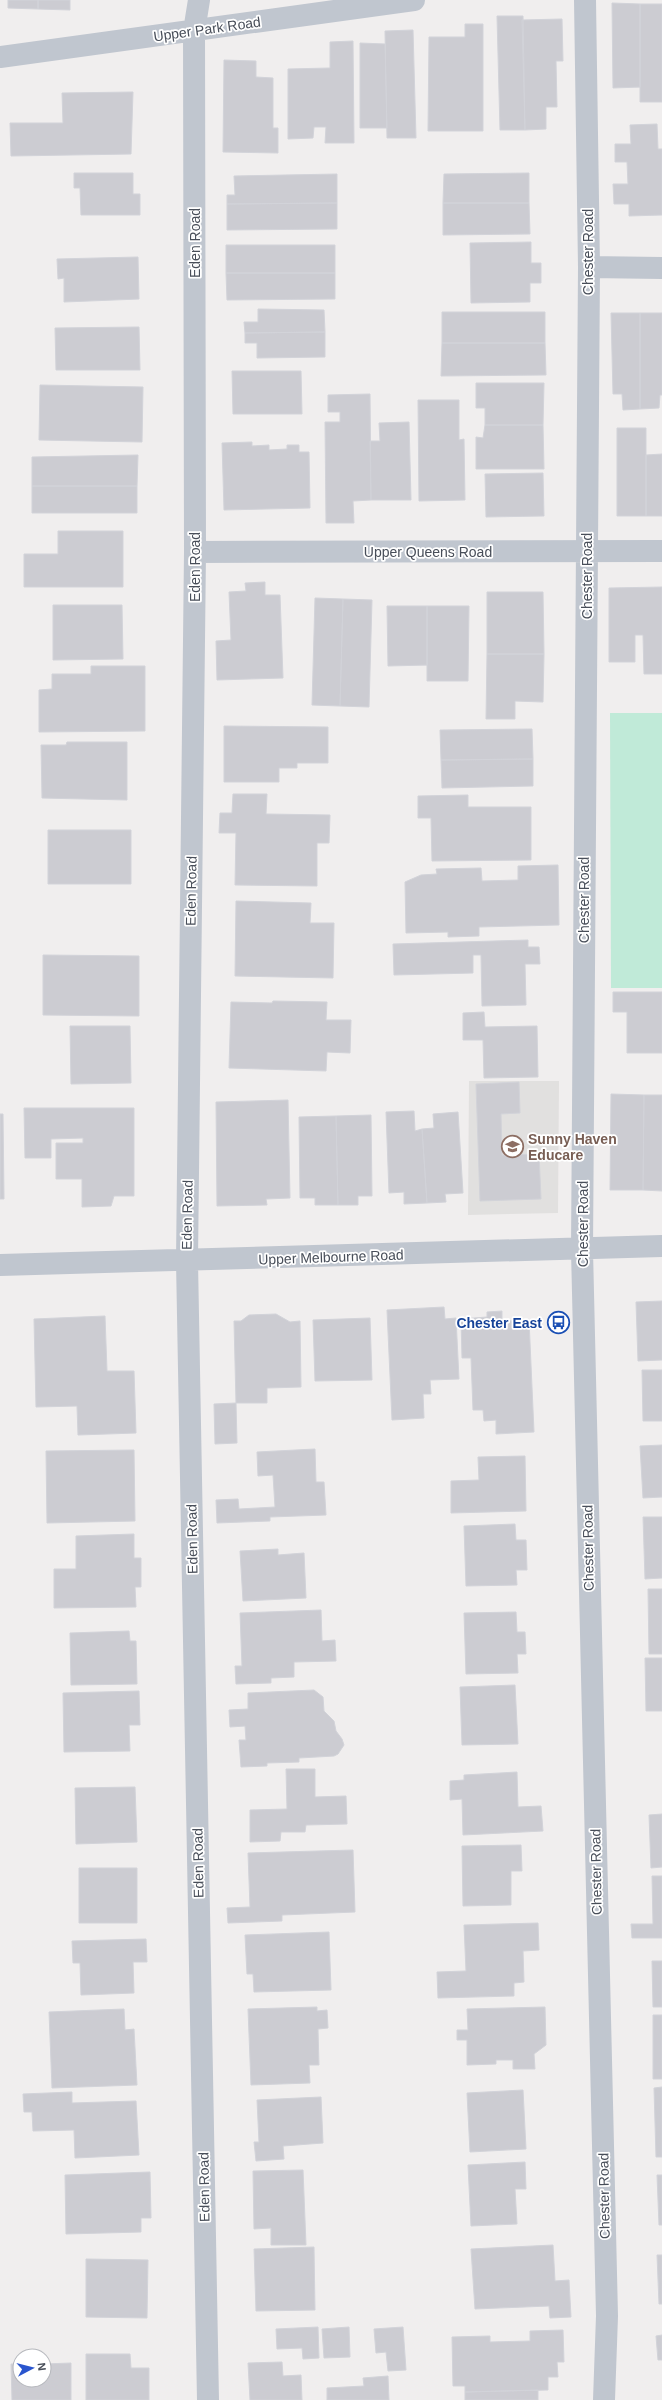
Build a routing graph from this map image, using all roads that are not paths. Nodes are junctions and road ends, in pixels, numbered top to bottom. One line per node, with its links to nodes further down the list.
1 (199, 0): 4 (street, Eden Road)
2 (414, 0): 4 (street, Upper Park Road)
3 (585, 0): 6 (street, Chester Road)
4 (194, 31): 5 (street, Upper Park Road); 9 (street, Eden Road)
5 (0, 57)
6 (589, 268): 7 (street); 10 (street, Chester Road)
7 (662, 268)
8 (662, 551): 10 (street, Upper Queens Road)
9 (195, 552): 10 (street, Upper Queens Road); 13 (street, Eden Road)
10 (587, 552): 12 (street, Chester Road)
11 (662, 1246): 12 (street, Upper Melbourne Road)
12 (582, 1250): 13 (street, Upper Melbourne Road); 16 (street, Chester Road)
13 (187, 1262): 14 (street, Upper Melbourne Road); 15 (street, Eden Road)
14 (0, 1265)
15 (208, 2400)
16 (604, 2400)

